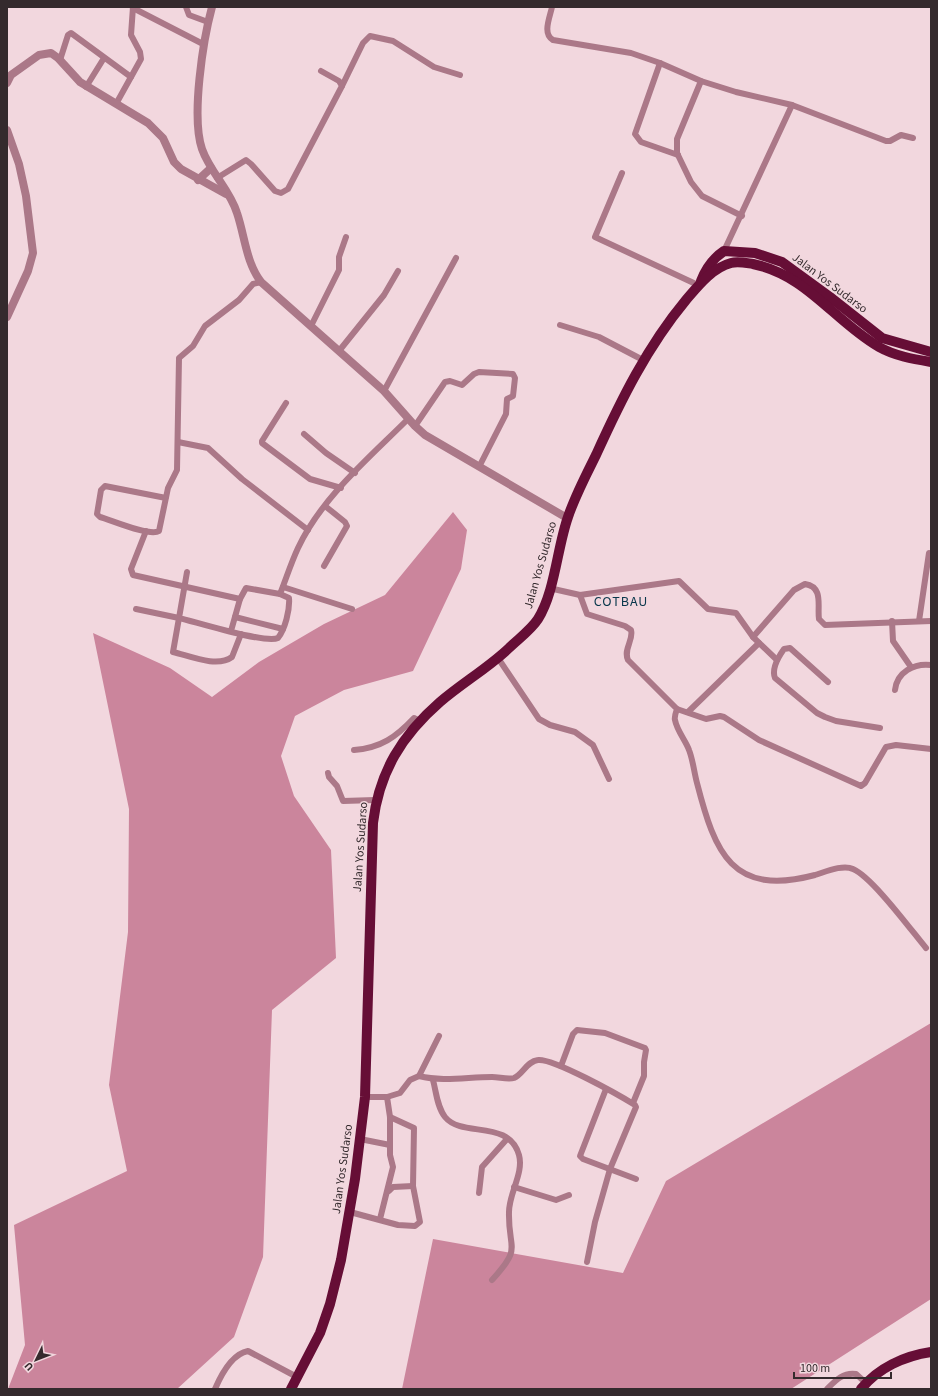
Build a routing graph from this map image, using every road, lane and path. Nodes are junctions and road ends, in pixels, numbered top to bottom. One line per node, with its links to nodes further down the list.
1 (186, 7): 5 (street)
2 (212, 7): 5 (street)
3 (552, 7): 9 (street)
4 (133, 8): 6 (street); 13 (street)
5 (208, 22): 6 (street)
6 (203, 44): 23 (street)
7 (104, 58): 8 (street); 13 (street); 17 (street)
8 (60, 60): 11 (street); 17 (street)
9 (660, 63): 14 (street); 22 (street)
10 (321, 71): 16 (street)
11 (9, 74): 15 (street)
12 (460, 75): 16 (street)
13 (131, 77): 18 (street)
14 (701, 81): 19 (street); 22 (street)
15 (7, 84)
16 (342, 86): 25 (street)
17 (86, 87): 18 (street)
18 (116, 104): 26 (street)
19 (792, 105): 21 (street); 28 (street)
20 (7, 130): 35 (street)
21 (913, 138)
22 (678, 155): 28 (street)
23 (211, 168): 25 (street); 26 (street)
24 (622, 173): 34 (street)
25 (217, 178): 27 (street)
26 (198, 180): 27 (street)
27 (227, 194): 33 (street)
28 (742, 216): 30 (street)
29 (346, 238): 37 (street)
30 (724, 251): 34 (highway, Jalan Yos Sudarso); 39 (highway, Jalan Yos Sudarso)
31 (456, 258): 42 (street)
32 (398, 270): 38 (street)
33 (261, 282): 37 (street); 47 (street)
34 (700, 283): 40 (highway, Jalan Yos Sudarso); 41 (highway, Jalan Yos Sudarso)
35 (7, 317)
36 (560, 325): 40 (street)
37 (311, 326): 38 (street)
38 (339, 351): 42 (street)
39 (931, 352)
40 (643, 360): 53 (highway, Jalan Yos Sudarso)
41 (931, 362)
42 (384, 391): 44 (street)
43 (286, 403): 50 (street)
44 (408, 419): 45 (street); 49 (street)
45 (415, 426): 48 (street); 48 (street)
46 (304, 434): 49 (street)
47 (178, 442): 51 (street); 54 (street)
48 (479, 467): 53 (street)
49 (355, 473): 50 (street)
50 (341, 488): 52 (street)
51 (166, 498): 55 (street); 55 (street)
52 (325, 506): 54 (street); 57 (street)
53 (567, 518): 60 (highway, Jalan Yos Sudarso)
54 (308, 530): 61 (street)
55 (146, 532): 59 (street)
56 (929, 553): 69 (street)
57 (324, 566)
58 (187, 572): 59 (street)
59 (185, 587): 63 (street); 67 (street)
60 (549, 588): 62 (street); 76 (highway, Jalan Yos Sudarso)
61 (281, 590): 63 (street); 65 (street); 71 (street)
62 (580, 595): 74 (street); 82 (street)
63 (240, 599): 66 (street)
64 (136, 609): 67 (street)
65 (352, 609)
66 (235, 617): 71 (street); 72 (street)
67 (179, 618): 72 (street); 73 (street)
68 (892, 621): 69 (street); 74 (street); 79 (street)
69 (919, 621): 70 (street)
70 (931, 621)
71 (283, 630): 73 (street)
72 (230, 631): 73 (street)
73 (241, 634)
74 (753, 637): 75 (street)
75 (759, 643): 77 (street); 83 (street)
76 (498, 658): 84 (highway, Jalan Yos Sudarso); 89 (street)
77 (777, 660): 80 (street); 85 (street)
78 (931, 665): 79 (street)
79 (911, 667): 81 (street)
80 (828, 682)
81 (896, 690)
82 (678, 709): 83 (street); 91 (street)
83 (688, 712): 86 (street)
84 (420, 721): 87 (street); 90 (highway, Jalan Yos Sudarso)
85 (880, 728)
86 (931, 749)
87 (354, 750)
88 (328, 773): 90 (street)
89 (609, 779)
90 (376, 800): 97 (highway, Jalan Yos Sudarso)
91 (926, 948)
92 (439, 1036): 94 (street)
93 (560, 1066): 95 (street); 96 (street); 99 (street)
94 (419, 1076): 95 (street); 98 (street)
95 (433, 1080): 101 (street)
96 (606, 1089): 99 (street); 104 (street)
97 (365, 1097): 98 (street); 102 (highway, Jalan Yos Sudarso)
98 (387, 1097): 100 (street)
99 (633, 1103): 104 (street)
100 (390, 1116): 103 (street); 106 (street)
101 (507, 1139): 107 (street); 109 (street)
102 (360, 1140): 103 (street); 111 (highway, Jalan Yos Sudarso)
103 (390, 1145): 108 (street)
104 (610, 1170): 105 (street); 113 (street)
105 (636, 1179)
106 (413, 1186): 108 (street); 112 (street)
107 (514, 1187): 110 (street); 114 (street)
108 (388, 1192): 112 (street)
109 (479, 1193)
110 (569, 1195)
111 (350, 1212): 112 (street); 116 (highway, Jalan Yos Sudarso)
112 (380, 1219)
113 (587, 1262)
114 (492, 1280)
115 (931, 1352): 117 (highway)
116 (297, 1377): 118 (street); 119 (highway, Jalan Yos Sudarso)
117 (864, 1386): 120 (street)
118 (215, 1389)
119 (291, 1389)
120 (827, 1389)

